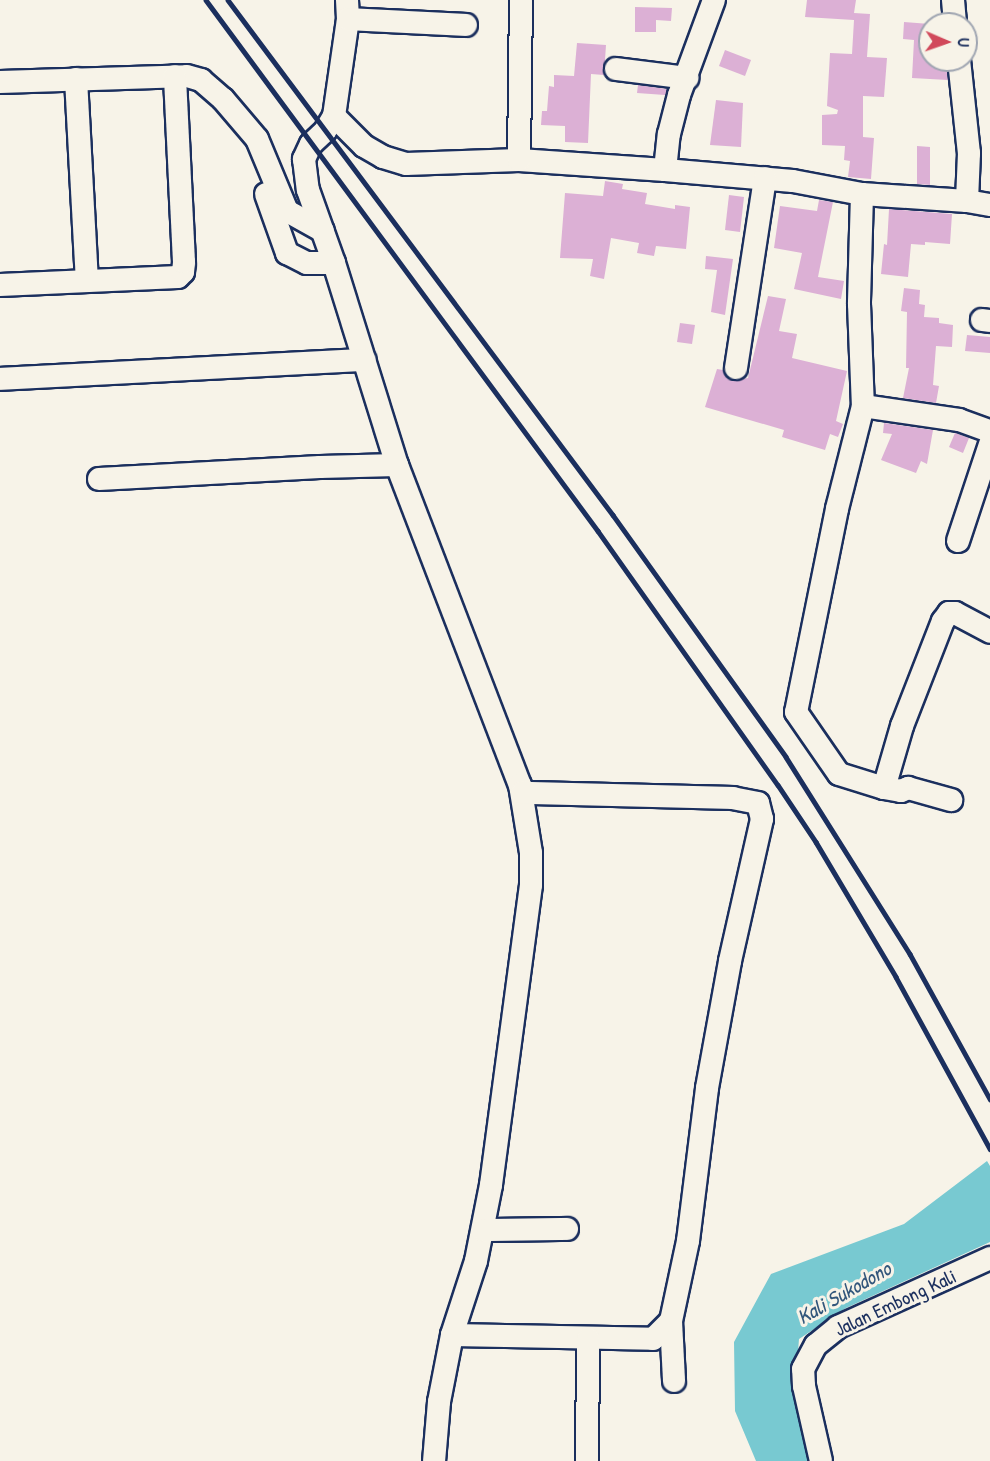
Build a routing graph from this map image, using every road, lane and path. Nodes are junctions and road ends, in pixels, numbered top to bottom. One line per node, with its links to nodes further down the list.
1 (521, 0): 13 (street)
2 (714, 0): 8 (street)
3 (347, 10): 4 (street); 11 (street)
4 (466, 25)
5 (616, 69): 8 (street)
6 (960, 72): 17 (street)
7 (175, 76): 9 (street); 12 (street); 23 (street)
8 (687, 78): 14 (street)
9 (76, 79): 10 (street); 23 (street)
10 (0, 82)
11 (334, 116): 13 (street); 20 (street)
12 (238, 119): 19 (street); 21 (street)
13 (519, 160): 14 (street)
14 (665, 170): 15 (street)
15 (765, 178): 16 (street); 26 (street)
16 (862, 194): 17 (street); 28 (street)
17 (967, 201): 18 (street)
18 (990, 205)
19 (287, 211): 20 (street); 21 (street)
20 (323, 231): 22 (street)
21 (287, 253): 22 (street)
22 (334, 262): 25 (street)
23 (87, 281): 24 (street)
24 (0, 285)
25 (364, 360): 27 (street); 31 (street)
26 (736, 368)
27 (0, 379)
28 (863, 406): 29 (street); 35 (street)
29 (990, 431)
30 (990, 444): 33 (street)
31 (397, 465): 32 (street); 36 (street)
32 (99, 479)
33 (958, 541)
34 (990, 632): 35 (street)
35 (884, 788): 37 (street)
36 (522, 793): 39 (street); 41 (street)
37 (951, 800)
38 (567, 1229): 39 (street)
39 (483, 1230): 42 (street)
40 (990, 1258): 47 (street, Jalan Embong Kali)
41 (671, 1321): 43 (street); 44 (street)
42 (452, 1335): 43 (street); 45 (street)
43 (588, 1339): 46 (street)
44 (674, 1381)
45 (434, 1461)
46 (587, 1461)
47 (821, 1461)

